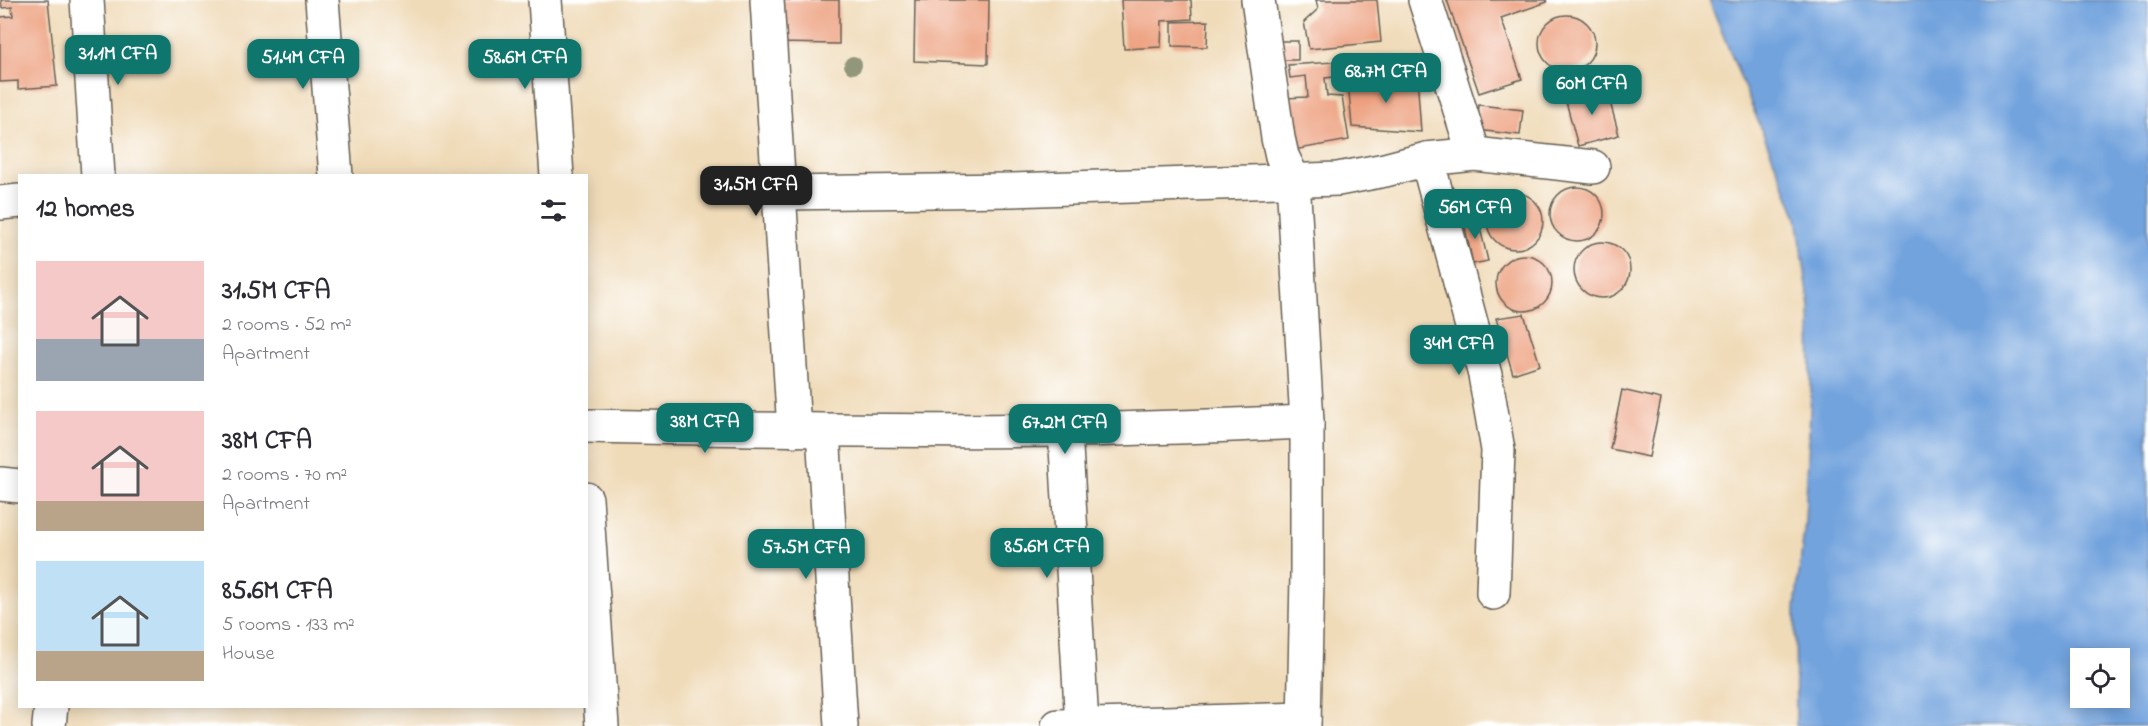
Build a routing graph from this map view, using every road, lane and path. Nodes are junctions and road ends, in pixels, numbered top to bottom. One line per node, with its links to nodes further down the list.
1 (87, 0): 10 (street)
2 (322, 0): 11 (street)
3 (545, 0): 12 (street)
4 (767, 0): 14 (street)
5 (1258, 0): 13 (street)
6 (1425, 0): 7 (street)
7 (1474, 154): 8 (street); 9 (street)
8 (1427, 159): 13 (street); 24 (street)
9 (1593, 167)
10 (98, 174)
11 (336, 174)
12 (557, 174)
13 (1293, 179): 14 (street); 17 (street)
14 (780, 193): 19 (street)
15 (18, 201): 16 (street)
16 (0, 203)
17 (1307, 422): 20 (street); 26 (street)
18 (588, 426): 19 (street)
19 (809, 430): 20 (street); 30 (street)
20 (1065, 430): 27 (street)
21 (0, 483): 22 (street)
22 (18, 486)
23 (588, 527): 29 (street)
24 (1493, 593)
25 (51, 708): 28 (street)
26 (1304, 722): 27 (street)
27 (1070, 725)
28 (49, 726)
29 (602, 726)
30 (841, 726)

